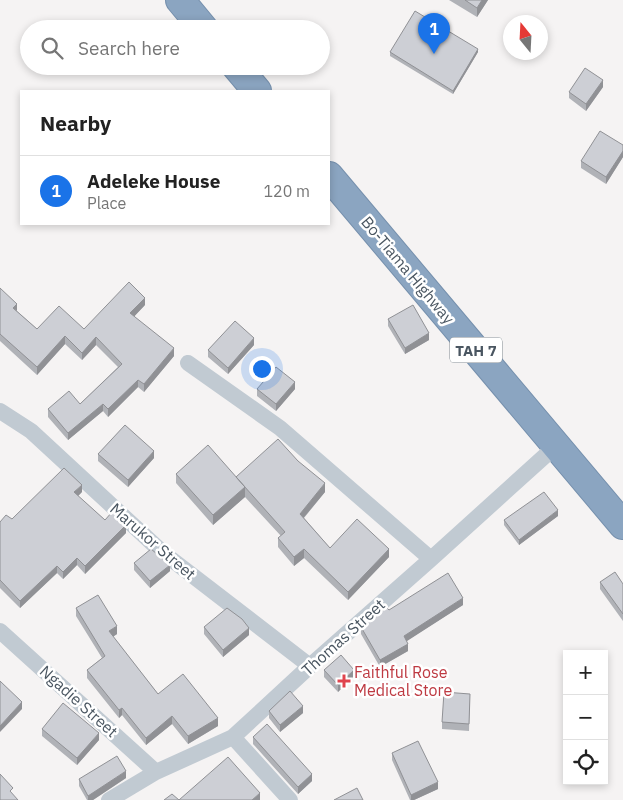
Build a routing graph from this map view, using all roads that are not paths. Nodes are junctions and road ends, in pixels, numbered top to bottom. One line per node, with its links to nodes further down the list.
1 (180, 0): 2 (highway)
2 (197, 20)
3 (244, 75): 4 (highway)
4 (256, 90)
5 (330, 177): 8 (highway, Bo-Tiama Highway / TAH 7)
6 (188, 362): 10 (street)
7 (0, 411): 12 (street, Marukor Street)
8 (557, 446): 9 (highway, Bo-Tiama Highway / TAH 7); 10 (street, Thomas Street)
9 (623, 525)
10 (431, 559): 12 (street, Thomas Street)
11 (0, 631): 14 (street, Ngadie Street)
12 (310, 666): 13 (street, Thomas Street)
13 (233, 738): 14 (street, Thomas Street); 16 (street)
14 (156, 772): 15 (street, Thomas Street)
15 (109, 800)
16 (290, 800)

